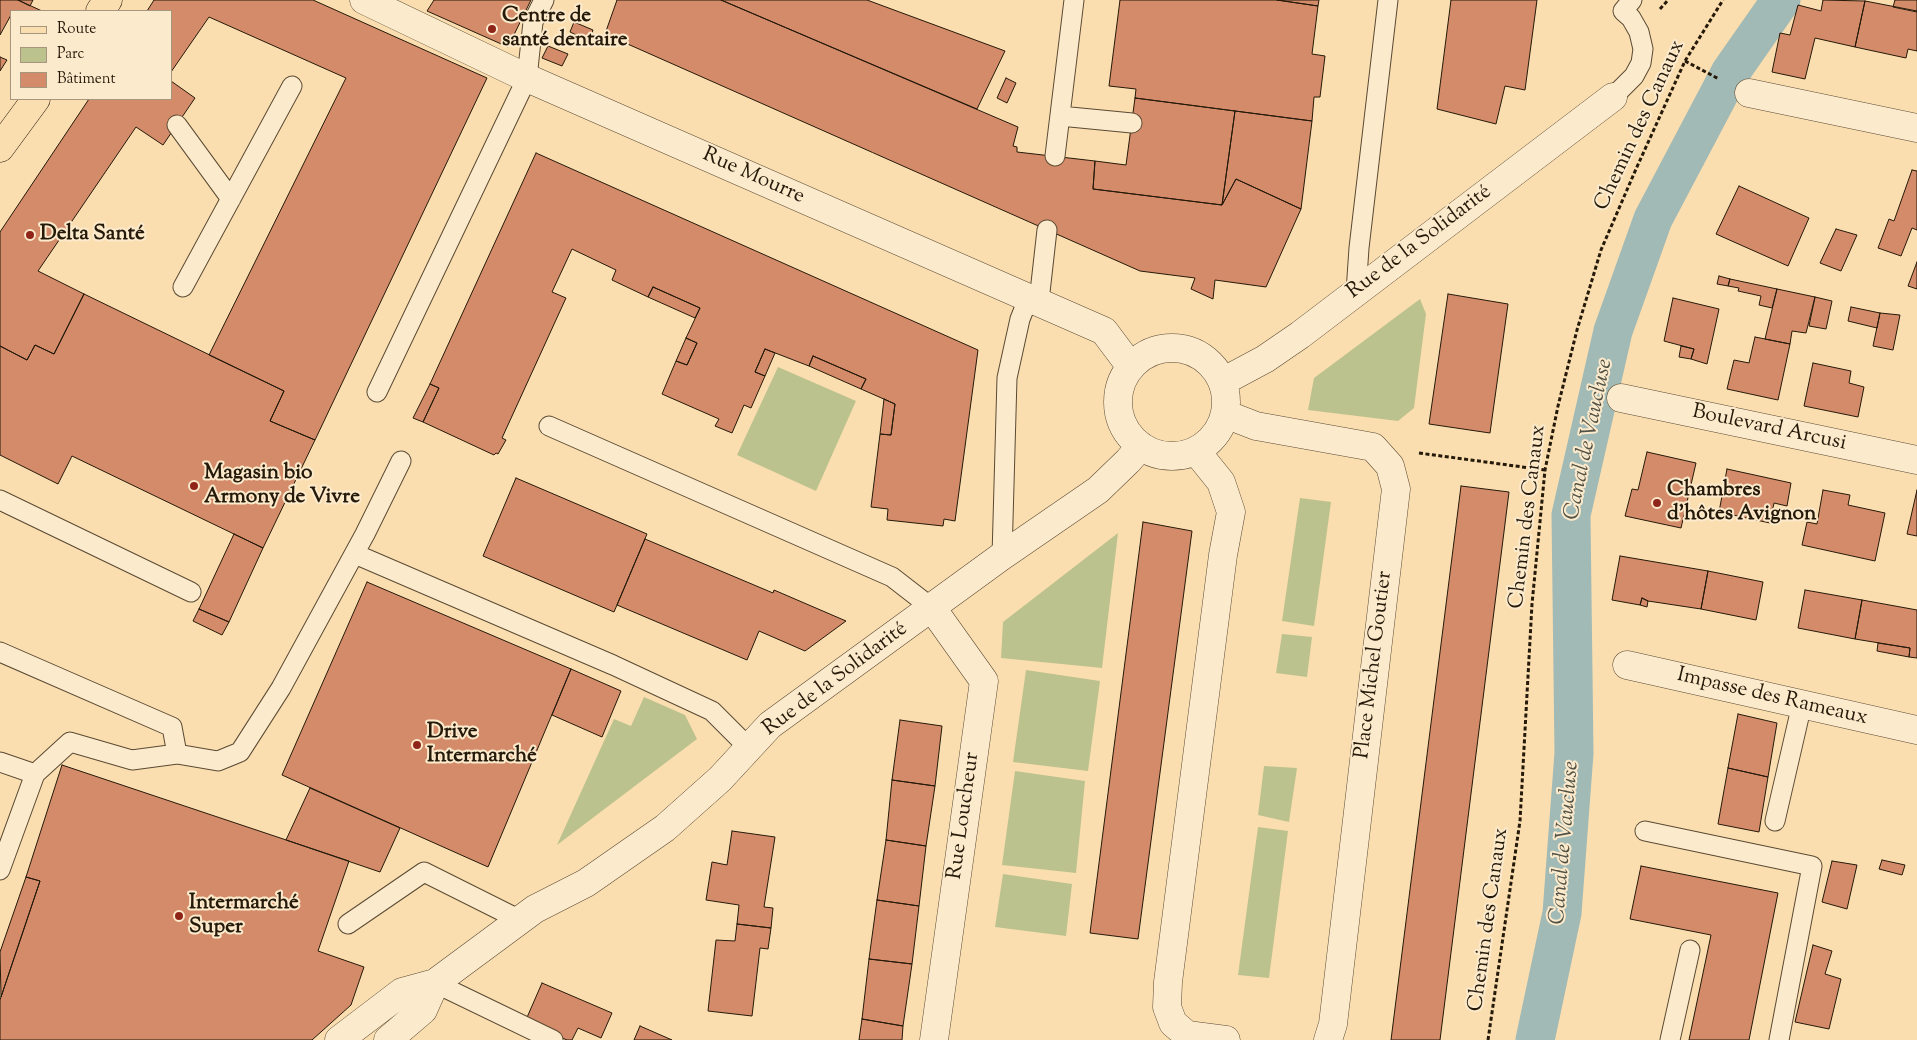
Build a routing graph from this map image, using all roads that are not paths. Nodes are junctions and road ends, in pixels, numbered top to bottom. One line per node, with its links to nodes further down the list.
1 (364, 0): 6 (street, Rue Mourre)
2 (544, 0): 6 (lane)
3 (1074, 0): 11 (lane)
4 (1388, 0): 20 (lane)
5 (1632, 0): 9 (lane)
6 (527, 78): 21 (street, Rue Mourre); 24 (lane)
7 (292, 86): 17 (lane)
8 (1749, 93): 14 (street)
9 (1613, 97): 20 (street, Rue de la Solidarité)
10 (35, 100): 15 (main road)
11 (1060, 116): 12 (lane); 16 (lane)
12 (1132, 123)
13 (177, 125): 17 (lane)
14 (1917, 128)
15 (0, 148)
16 (1055, 156)
17 (231, 199): 19 (lane)
18 (1047, 230): 21 (lane)
19 (183, 287)
20 (1356, 292): 23 (street, Rue de la Solidarité)
21 (1034, 300): 22 (street, Rue Mourre); 34 (lane)
22 (1131, 367): 23 (street); 28 (street)
23 (1222, 382): 26 (street)
24 (378, 392)
25 (1621, 398): 30 (street, Boulevard Arcusi)
26 (1226, 414): 29 (street); 57 (street, Place Michel Goutier)
27 (549, 426): 36 (lane)
28 (1141, 446): 29 (street); 34 (street, Rue de la Solidarité)
29 (1196, 451): 56 (street)
30 (1917, 460)
31 (401, 461): 33 (lane)
32 (0, 500): 35 (lane)
33 (354, 554): 41 (lane); 42 (lane)
34 (1002, 556): 36 (street, Rue de la Solidarité)
35 (191, 592)
36 (932, 608): 41 (street, Rue de la Solidarité); 55 (street, Rue Loucheur)
37 (0, 652): 42 (lane)
38 (1627, 665): 39 (street, Impasse des Rameaux)
39 (1802, 704): 40 (street, Impasse des Rameaux); 45 (lane)
40 (1917, 730)
41 (750, 748): 48 (street, Rue de la Solidarité)
42 (177, 754): 44 (lane)
43 (0, 762): 44 (lane)
44 (35, 774): 47 (lane)
45 (1775, 821)
46 (1645, 831): 59 (lane)
47 (0, 870)
48 (527, 915): 49 (lane); 51 (street, Rue de la Solidarité)
49 (348, 924)
50 (1690, 950): 58 (lane)
51 (435, 983): 52 (street, Rue de la Solidarité); 53 (street, Rue de la Solidarité); 54 (lane)
52 (339, 1040)
53 (388, 1040)
54 (553, 1040)
55 (934, 1040)
56 (1226, 1040)
57 (1328, 1040)
58 (1670, 1040)
59 (1779, 1040)

